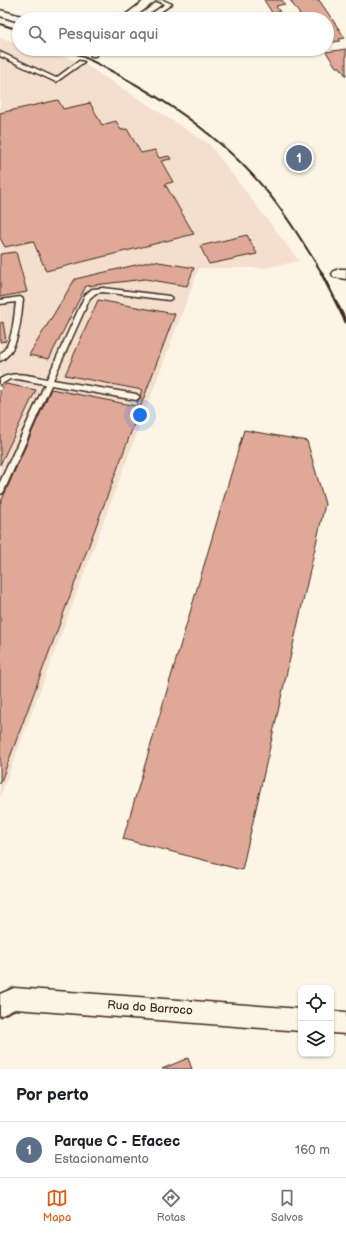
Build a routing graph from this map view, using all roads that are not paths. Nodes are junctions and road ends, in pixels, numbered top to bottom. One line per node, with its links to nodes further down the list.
1 (152, 0): 3 (street)
2 (158, 0): 4 (lane)
3 (135, 12)
4 (157, 12)
5 (0, 13): 6 (street)
6 (12, 16)
7 (0, 54): 8 (lane)
8 (81, 62)
9 (169, 298): 13 (lane)
10 (0, 302): 11 (lane)
11 (0, 358)
12 (0, 382): 13 (lane)
13 (49, 382): 14 (lane); 15 (lane)
14 (136, 397)
15 (0, 491)
16 (0, 1004): 17 (street, Rua do Barroco)
17 (298, 1020)
18 (334, 1022): 19 (street)
19 (346, 1023)

